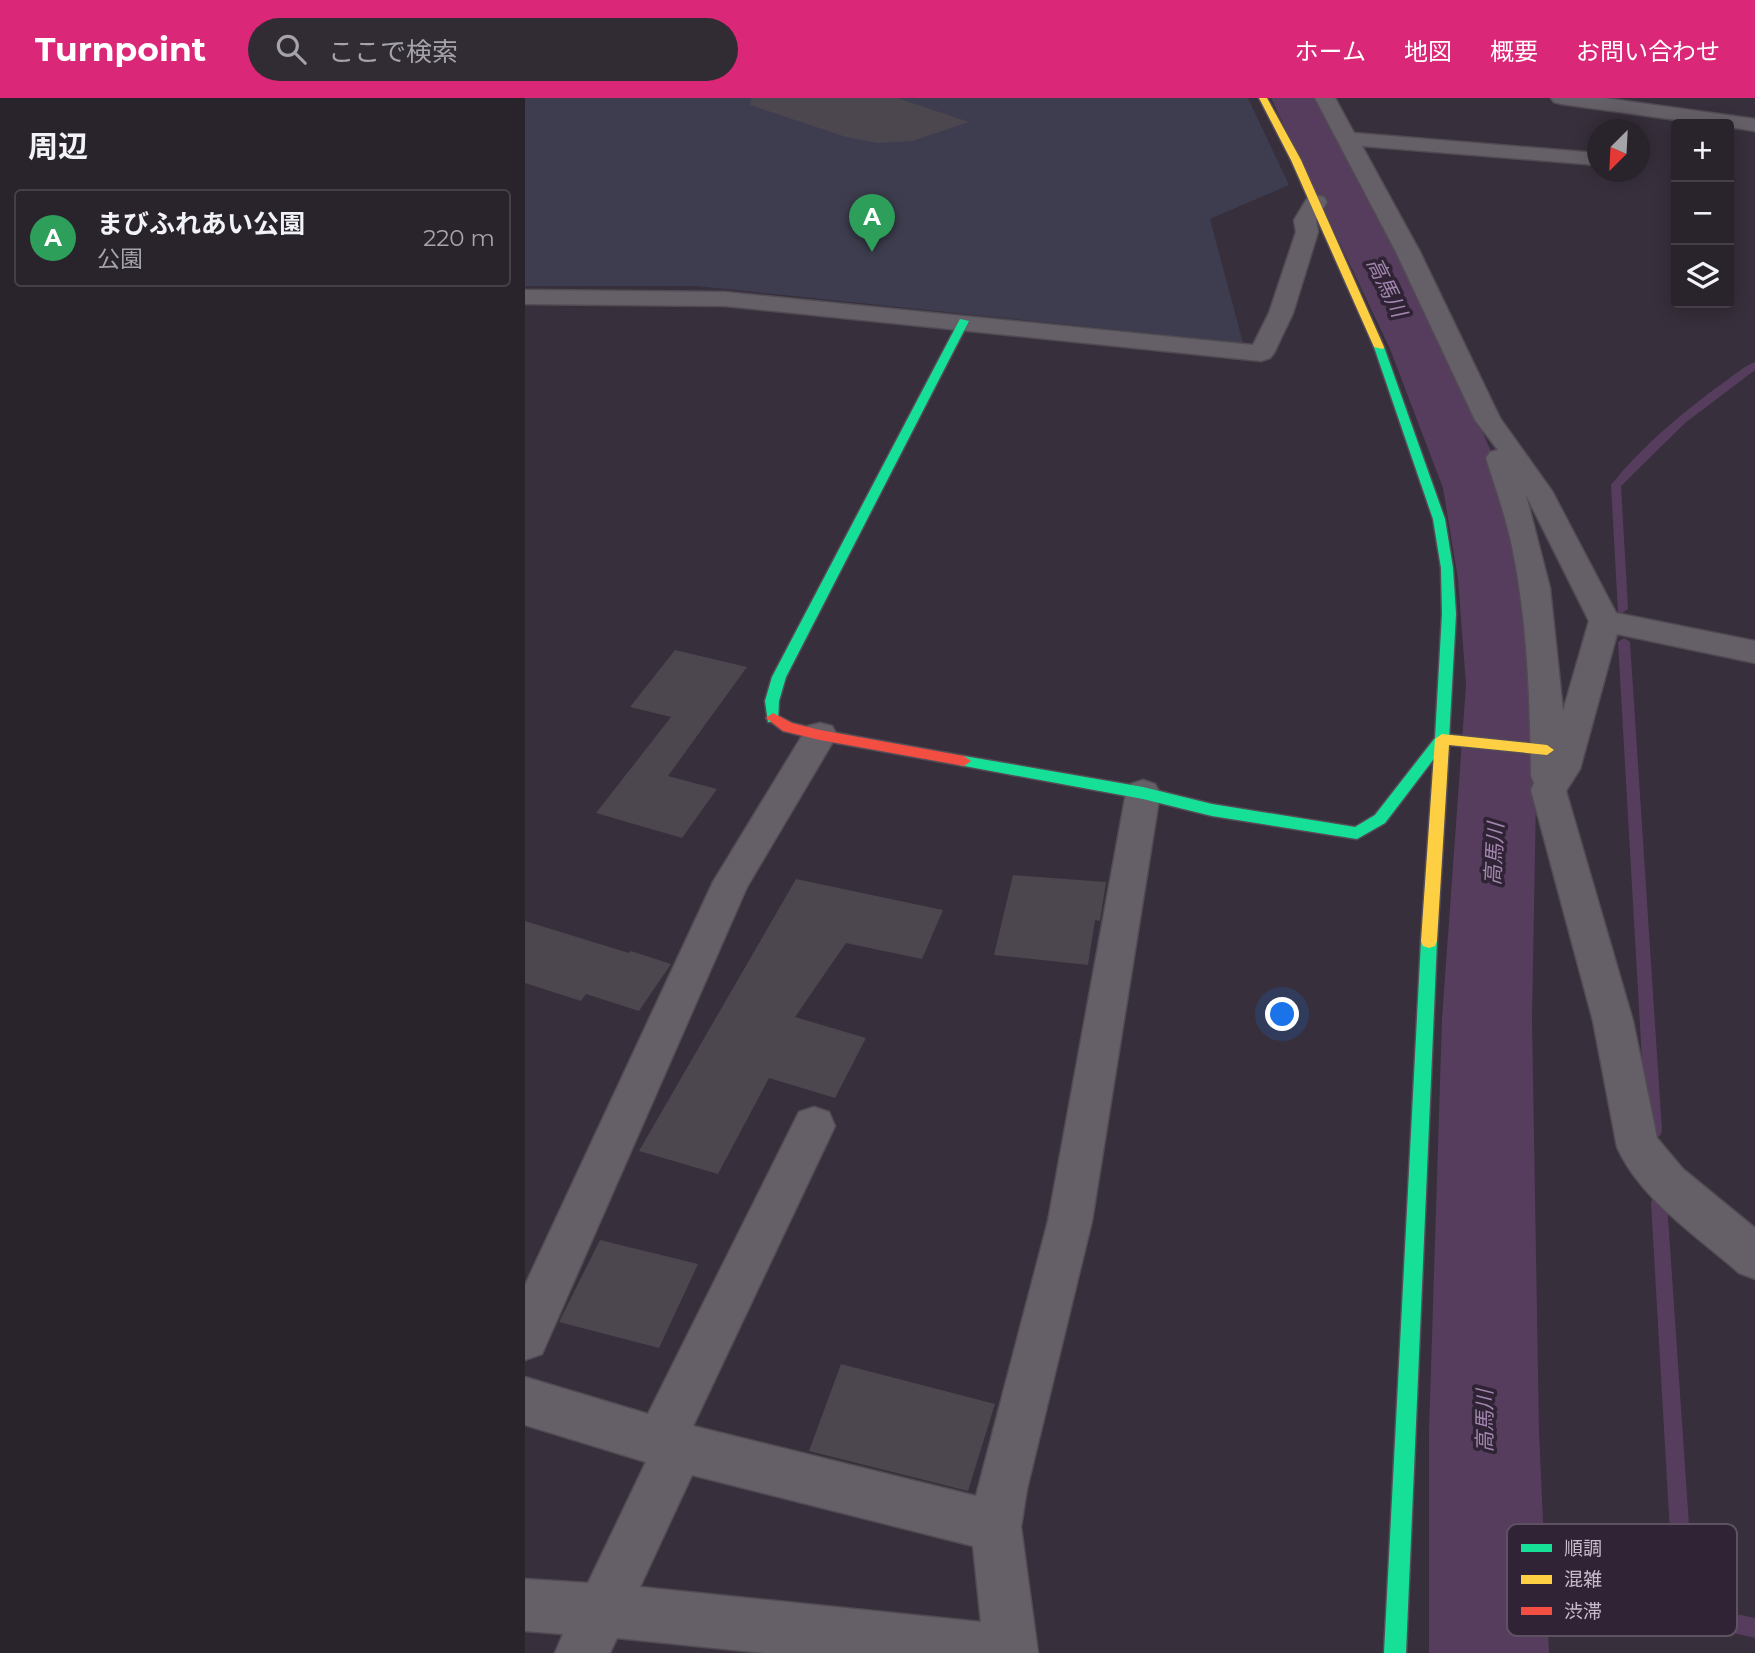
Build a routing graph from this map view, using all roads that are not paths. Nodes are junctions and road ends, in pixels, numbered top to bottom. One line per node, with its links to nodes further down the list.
1 (1263, 98): 11 (street)
2 (1325, 98): 9 (street)
3 (1561, 98): 6 (street)
4 (1655, 98): 5 (street)
5 (1755, 108)
6 (1633, 119)
7 (1650, 120): 8 (street)
8 (1755, 125)
9 (1347, 139): 10 (street); 14 (street)
10 (1587, 158)
11 (1316, 202): 13 (street); 18 (street)
12 (525, 297): 13 (street)
13 (964, 321): 17 (street)
14 (1487, 421): 15 (street); 19 (street)
15 (1605, 621): 16 (street); 20 (street)
16 (1755, 652)
17 (820, 735): 21 (street); 24 (street)
18 (1441, 739): 19 (street); 21 (street); 31 (street)
19 (1537, 749): 20 (street)
20 (1548, 790): 23 (street)
21 (1143, 793): 27 (street)
22 (814, 1126): 26 (street)
23 (1755, 1256)
24 (525, 1337)
25 (525, 1401): 26 (street)
26 (669, 1445): 27 (street); 29 (street)
27 (996, 1527): 30 (street)
28 (525, 1605): 29 (street)
29 (593, 1632): 30 (street)
30 (1011, 1653)
31 (1395, 1653)

